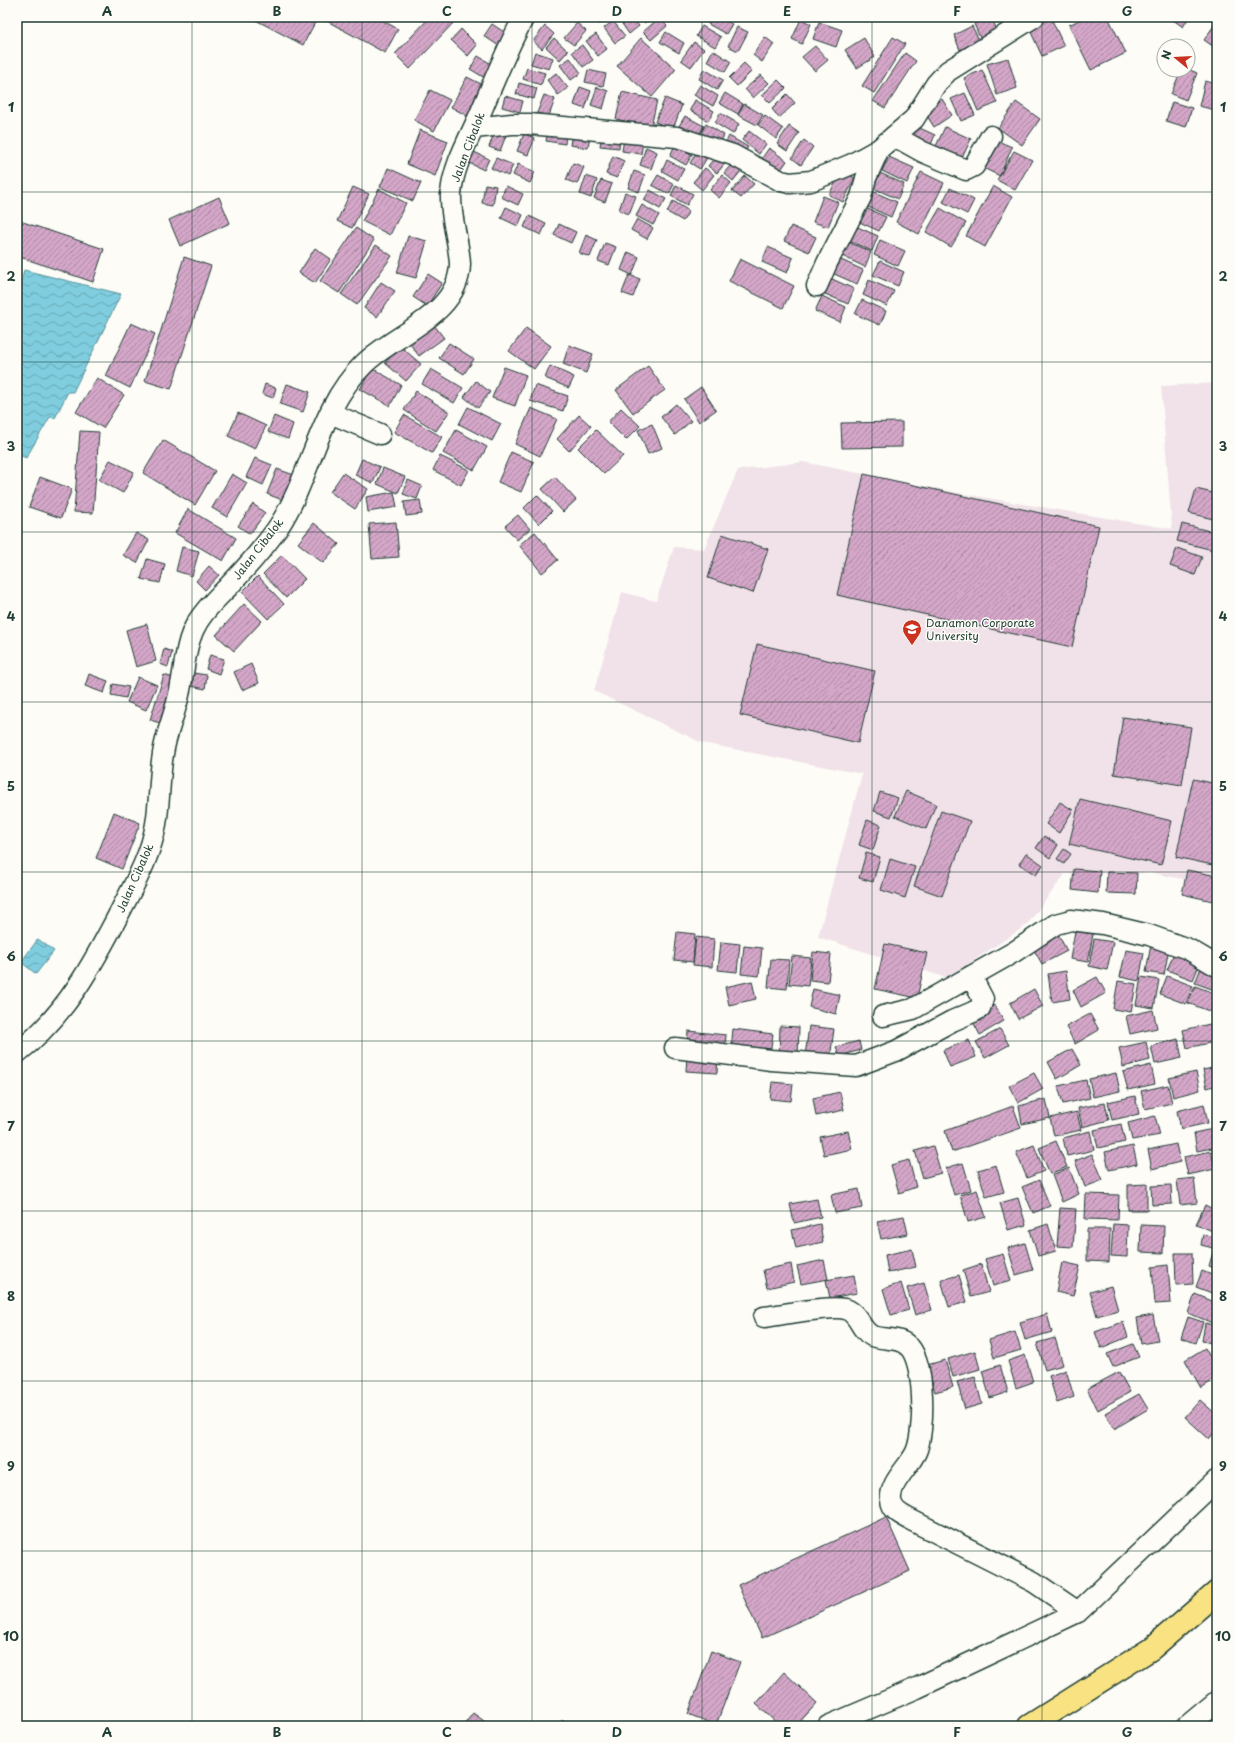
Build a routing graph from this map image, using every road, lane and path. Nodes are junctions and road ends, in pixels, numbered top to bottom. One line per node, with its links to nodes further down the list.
1 (524, 17): 3 (street, Jalan Cibalok)
2 (1034, 17): 4 (street)
3 (474, 128): 6 (street); 8 (street, Jalan Cibalok)
4 (894, 136): 5 (street); 6 (street)
5 (991, 136)
6 (879, 148): 7 (street)
7 (817, 286)
8 (330, 413): 9 (street); 14 (street, Jalan Cibalok)
9 (380, 434)
10 (1217, 966): 11 (street)
11 (971, 976): 12 (street); 13 (street)
12 (883, 1016)
13 (675, 1048)
14 (17, 1053)
15 (764, 1317): 18 (street)
16 (1217, 1480): 18 (street)
17 (1217, 1592): 21 (highway)
18 (1078, 1612): 20 (street)
19 (1217, 1701): 22 (street)
20 (828, 1726)
21 (1028, 1726)
22 (1187, 1726)

